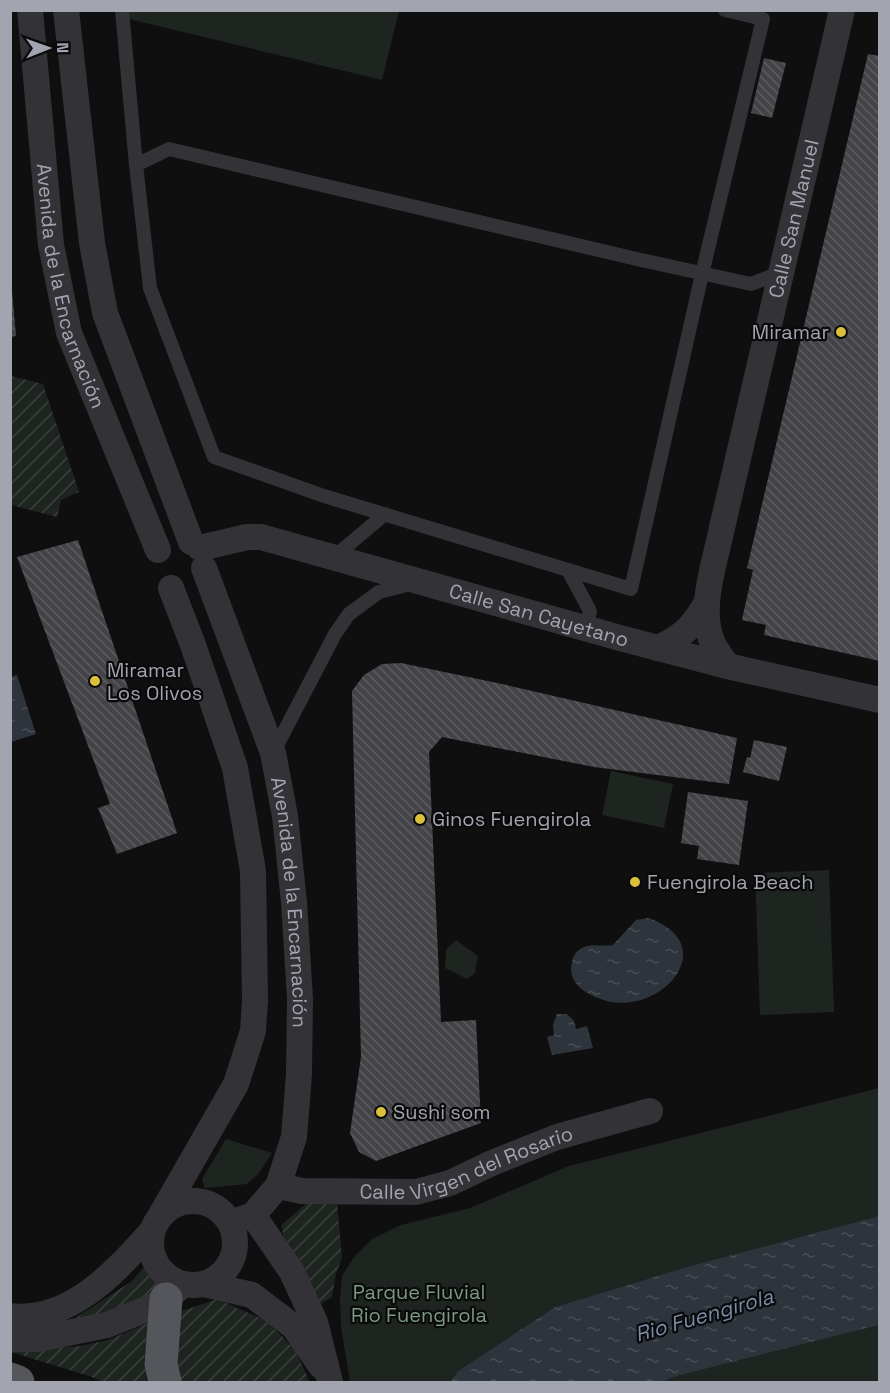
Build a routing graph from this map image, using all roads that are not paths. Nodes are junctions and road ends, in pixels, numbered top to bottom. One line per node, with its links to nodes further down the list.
1 (30, 10): 10 (street, Avenida de la Encarnación)
2 (66, 10): 11 (street, Avenida de la Encarnación)
3 (122, 10): 6 (lane)
4 (725, 10): 8 (lane)
5 (843, 10): 7 (street, Calle San Manuel)
6 (136, 165): 8 (lane); 9 (lane)
7 (782, 272): 8 (lane); 16 (street, Calle San Manuel)
8 (702, 274): 13 (lane)
9 (385, 514): 12 (lane); 13 (lane)
10 (158, 550): 11 (street); 15 (street, Avenida de la Encarnación)
11 (198, 553): 12 (street, Calle San Cayetano); 15 (street); 21 (street, Avenida de la Encarnación)
12 (334, 557): 14 (street, Calle San Cayetano)
13 (568, 570): 17 (lane)
14 (419, 582): 17 (street, Calle San Cayetano); 21 (lane)
15 (171, 588): 25 (street, Avenida de la Encarnación)
16 (707, 602): 18 (street, Calle San Manuel); 19 (street, Calle San Manuel)
17 (586, 629): 18 (street, Calle San Cayetano)
18 (658, 648): 19 (street, Calle San Cayetano)
19 (727, 666): 20 (street, Calle San Cayetano)
20 (879, 700)
21 (273, 753): 23 (street, Avenida de la Encarnación)
22 (650, 1111): 23 (street, Calle Virgen del Rosario)
23 (278, 1186): 24 (street, Avenida de la Encarnación)
24 (242, 1219): 25 (street); 26 (street); 30 (street)
25 (156, 1223): 26 (street); 27 (street)
26 (184, 1289): 28 (street); 30 (street); 32 (highway)
27 (10, 1316)
28 (10, 1339)
29 (10, 1379): 31 (highway)
30 (330, 1381)
31 (18, 1383)
32 (165, 1383)

